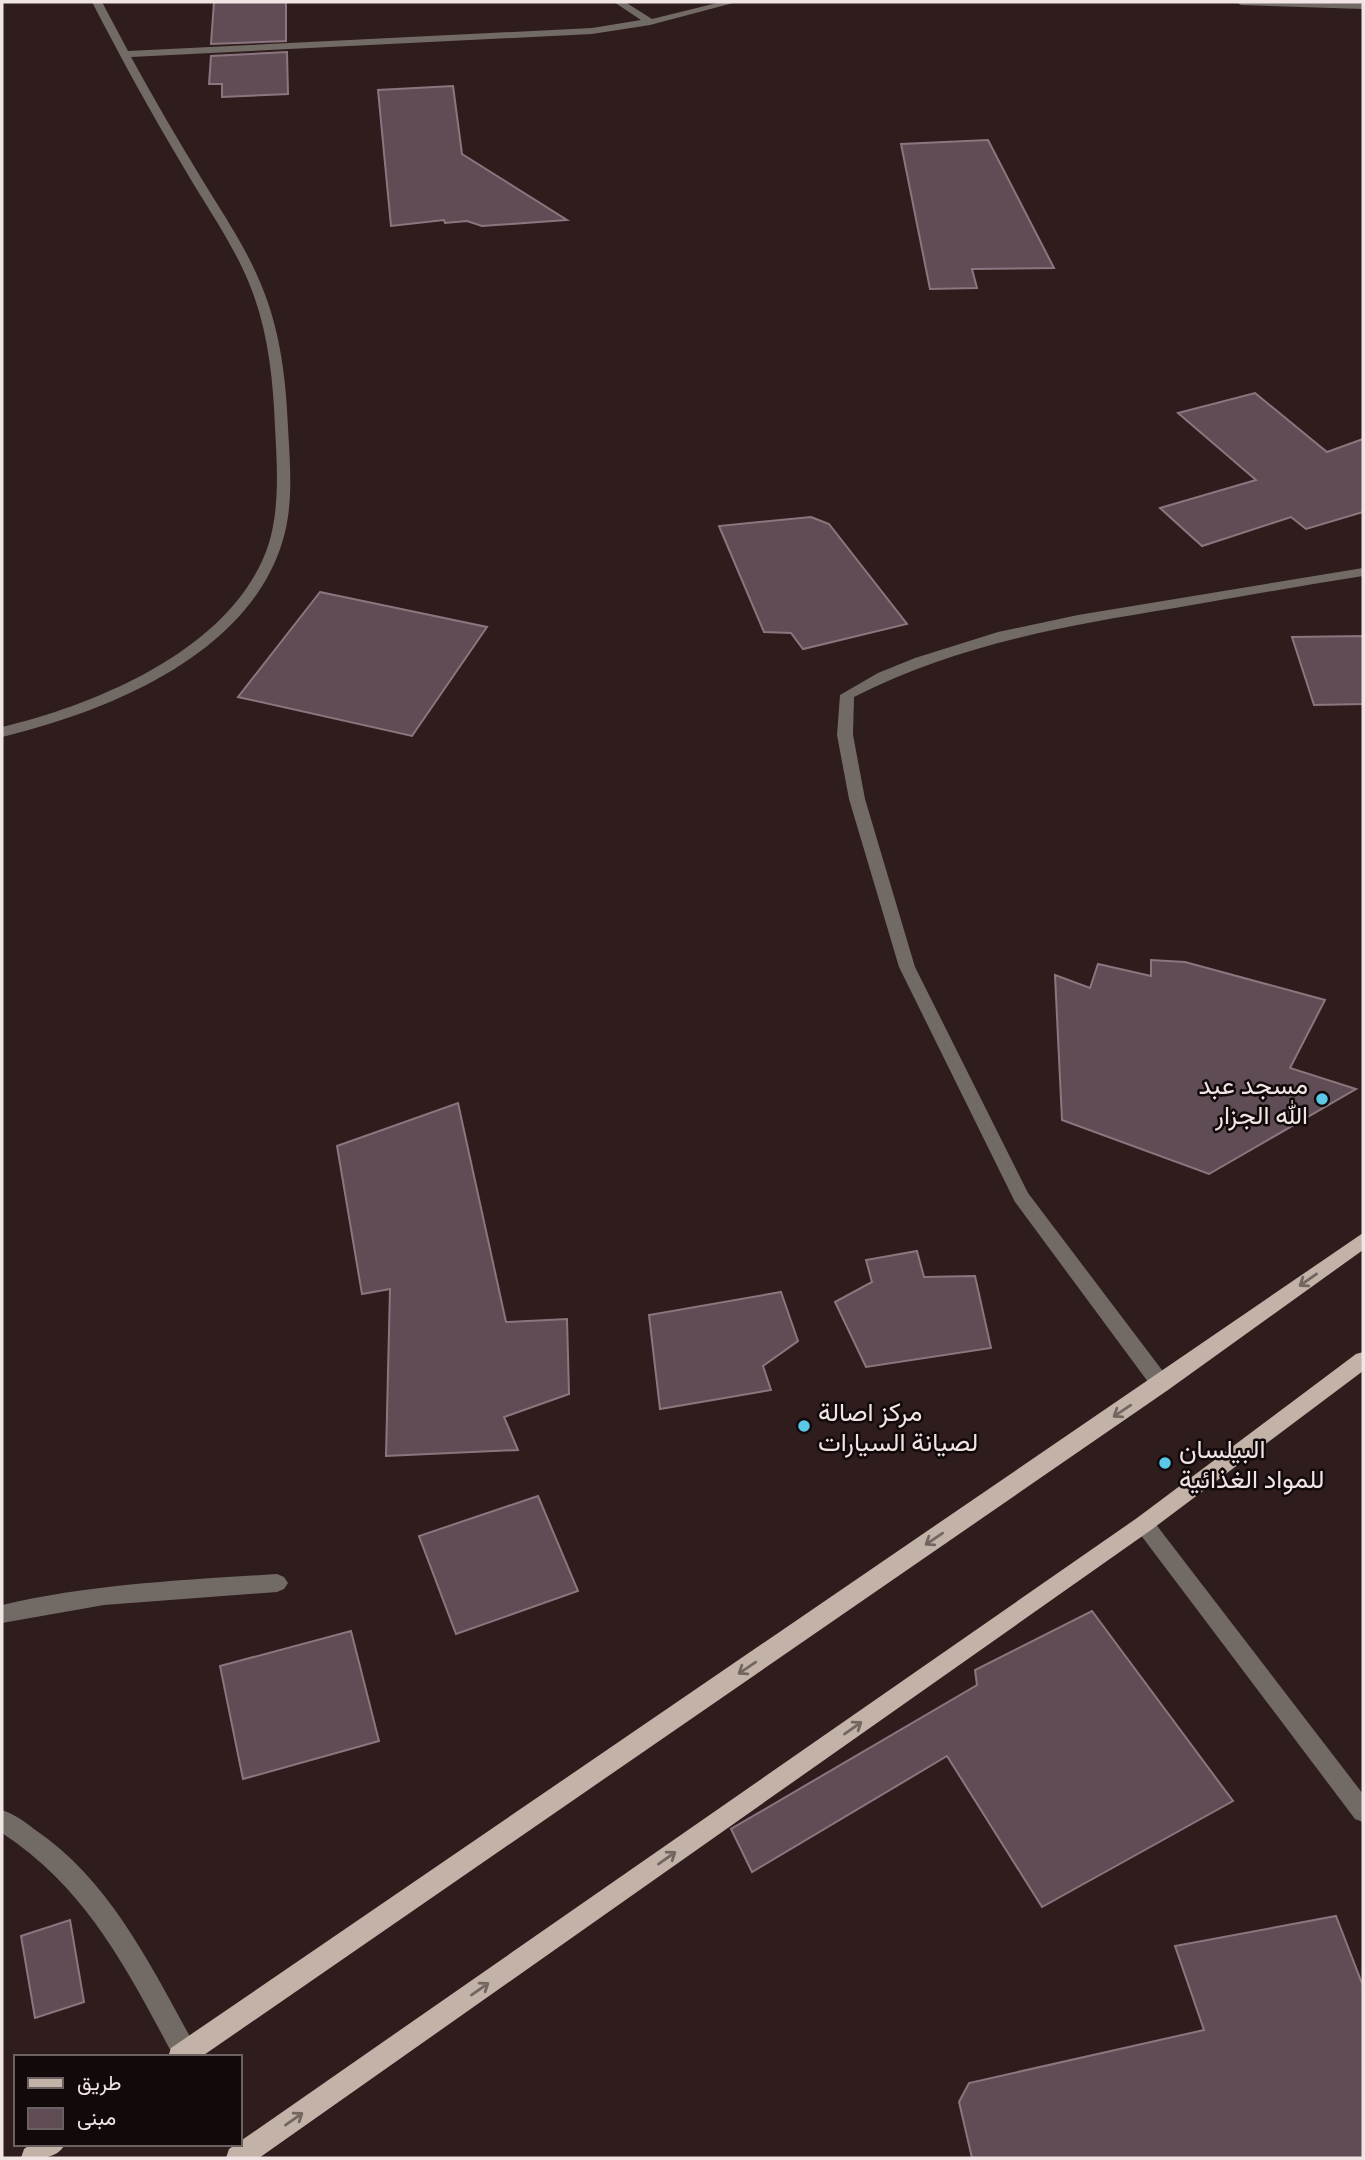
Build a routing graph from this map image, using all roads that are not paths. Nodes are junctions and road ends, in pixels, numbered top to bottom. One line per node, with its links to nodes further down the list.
1 (97, 2): 7 (street)
2 (619, 2): 6 (street)
3 (732, 2): 6 (street)
4 (1241, 2): 5 (street)
5 (1363, 6)
6 (650, 22): 7 (street)
7 (124, 54): 9 (street)
8 (1363, 572): 12 (street)
9 (2, 732)
10 (1363, 1240): 12 (main road, one-way to 12)
11 (1363, 1360): 13 (main road)
12 (1161, 1384): 18 (main road, one-way to 18)
13 (1144, 1524): 16 (street); 21 (main road, one-way to 13)
14 (277, 1583): 15 (street)
15 (2, 1614)
16 (1363, 1812)
17 (2, 1819): 18 (street)
18 (183, 2055)
19 (50, 2146): 20 (main road)
20 (33, 2158)
21 (238, 2158)

